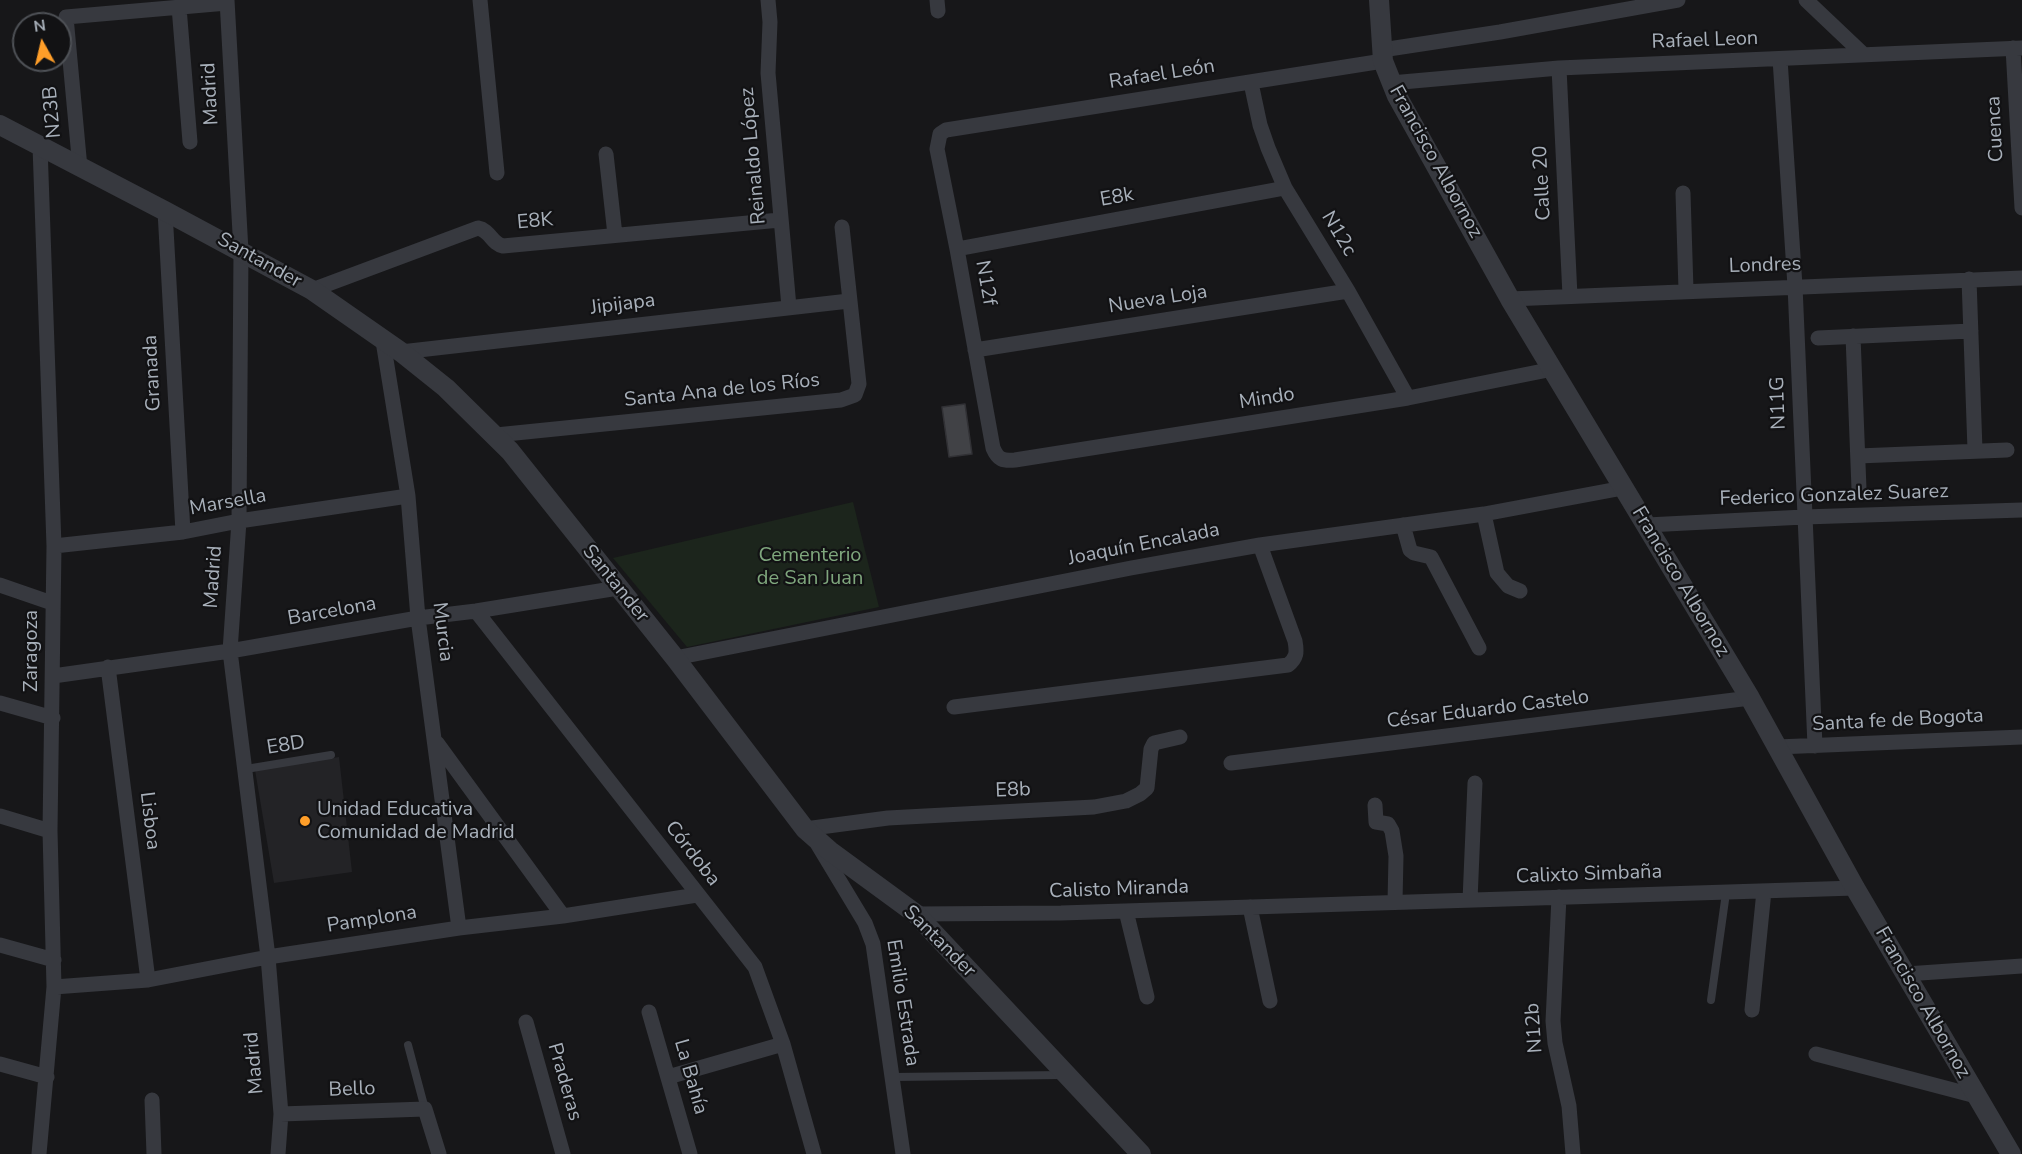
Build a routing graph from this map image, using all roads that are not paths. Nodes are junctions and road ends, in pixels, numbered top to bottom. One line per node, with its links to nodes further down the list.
1 (480, 0): 21 (street)
2 (768, 0): 26 (street, Reinaldo López)
3 (1379, 0): 10 (street, Francisco Albornoz)
4 (1678, 0): 10 (street, Rafael León)
5 (1806, 0): 9 (street)
6 (227, 1): 7 (street); 30 (street, Madrid)
7 (179, 7): 17 (street); 20 (street, N23B)
8 (2017, 48): 9 (street, Rafael Leon); 24 (street, Cuenca)
9 (1864, 55): 11 (street, Rafael Leon)
10 (1383, 56): 13 (street, Rafael León); 14 (street, Francisco Albornoz)
11 (1780, 58): 12 (street, Rafael Leon); 33 (street, N11G)
12 (1559, 68): 14 (street, Rafael Leon); 37 (street, Calle 20)
13 (1251, 83): 16 (street, Rafael León); 22 (street, N12c)
14 (1391, 83): 38 (street, Francisco Albornoz)
15 (0, 126): 18 (street, Santander)
16 (946, 129): 29 (street, N12f)
17 (190, 142)
18 (40, 146): 20 (street, Santander); 65 (street, Zaragoza)
19 (606, 154): 28 (street)
20 (80, 168): 25 (street, Santander)
21 (497, 173)
22 (1285, 188): 29 (street, E8k); 36 (street, N12c)
23 (1683, 194): 35 (street)
24 (2022, 208)
25 (165, 211): 30 (street, Santander); 63 (street, Granada)
26 (780, 220): 28 (street, E8K); 40 (street, Reinaldo López)
27 (842, 227): 39 (street, Santa Ana de los Ríos)
28 (615, 235): 34 (street, E8K)
29 (957, 249): 45 (street, N12f)
30 (241, 251): 34 (street, Santander); 60 (street, Madrid)
31 (2022, 278): 32 (street, Londres)
32 (1969, 279): 33 (street, Londres); 41 (street)
33 (1795, 286): 35 (street, Londres); 59 (street, N11G)
34 (312, 290): 44 (street, Santander)
35 (1686, 290): 37 (street, Londres)
36 (1348, 291): 45 (street, Nueva Loja); 48 (street, N12c)
37 (1570, 296): 38 (street, Londres)
38 (1510, 298): 47 (street, Francisco Albornoz)
39 (849, 301): 40 (street, Jipijapa); 49 (street, Santa Ana de los Ríos)
40 (789, 308): 46 (street, Jipijapa)
41 (1971, 331): 42 (street); 51 (street)
42 (1853, 336): 43 (street); 53 (street)
43 (1818, 338)
44 (383, 341): 46 (street, Santander); 56 (street, Murcia)
45 (975, 350): 50 (street, N12f)
46 (401, 352): 49 (street, Santander)
47 (1553, 369): 48 (street, Mindo); 54 (street, Francisco Albornoz)
48 (1408, 398): 50 (street, Mindo)
49 (496, 435): 67 (street, Santander)
50 (993, 448)
51 (1975, 450): 52 (street); 53 (street)
52 (2007, 450)
53 (1858, 456): 55 (street)
54 (1623, 488): 58 (street, Joaquín Encalada); 62 (street, Francisco Albornoz)
55 (1859, 489)
56 (408, 496): 60 (street, Marsella); 71 (street, Murcia)
57 (2022, 510): 59 (street, Federico Gonzalez Suarez)
58 (1484, 514): 61 (street, Joaquín Encalada); 68 (street)
59 (1804, 517): 62 (street, Federico Gonzalez Suarez); 84 (street, N11G)
60 (239, 521): 63 (street, Marsella); 73 (street, Madrid)
61 (1403, 525): 64 (street, Joaquín Encalada); 72 (street)
62 (1647, 525): 77 (street, Francisco Albornoz)
63 (183, 532): 65 (street, Marsella)
64 (1260, 545): 74 (street, Joaquín Encalada); 79 (street)
65 (54, 546): 69 (street, Zaragoza)
66 (0, 585): 69 (street)
67 (618, 588): 70 (street, Barcelona); 74 (street, Santander)
68 (1520, 591)
69 (52, 603): 76 (street, Zaragoza)
70 (476, 611): 71 (street, Barcelona); 97 (street, Córdoba)
71 (418, 618): 73 (street, Barcelona); 83 (street, Murcia)
72 (1479, 648)
73 (230, 651): 75 (street, Barcelona); 88 (street, Madrid)
74 (675, 658): 93 (street, Santander)
75 (108, 668): 76 (street, Barcelona); 112 (street, Lisboa)
76 (53, 676): 80 (street, Zaragoza)
77 (1750, 698): 85 (street, Francisco Albornoz); 87 (street, César Eduardo Castelo)
78 (0, 703): 80 (street)
79 (954, 707)
80 (53, 718): 92 (street, Zaragoza)
81 (1180, 737): 93 (street, E8b)
82 (2022, 737): 84 (street, Santa fe de Bogota)
83 (435, 741): 105 (street); 106 (street, Murcia)
84 (1815, 746): 85 (street, Santa fe de Bogota)
85 (1777, 747): 94 (street, Francisco Albornoz)
86 (331, 755): 88 (lane, E8D)
87 (1232, 763)
88 (246, 769): 108 (street, Madrid)
89 (1475, 783): 99 (street)
90 (1374, 805): 100 (street)
91 (0, 816): 92 (street)
92 (50, 831): 109 (street, Zaragoza)
93 (809, 833): 104 (street, Santander); 127 (street, Emilio Estrada)
94 (1855, 888): 95 (street, Calixto Simbaña); 111 (street, Francisco Albornoz)
95 (1764, 891): 96 (street, Calixto Simbaña); 117 (street)
96 (1726, 892): 98 (street, Calixto Simbaña); 115 (lane)
97 (697, 896): 105 (street, Pamplona); 120 (street, Córdoba)
98 (1559, 897): 99 (street, Calixto Simbaña); 141 (street, N12b)
99 (1470, 900): 100 (street, Calixto Simbaña)
100 (1395, 902): 101 (street, Calixto Simbaña)
101 (1324, 905): 102 (street, Calisto Miranda)
102 (1250, 907): 103 (street, Calisto Miranda); 116 (street)
103 (1126, 911): 104 (street, Calisto Miranda); 114 (street)
104 (916, 914): 124 (street, Santander)
105 (563, 916): 106 (street, Pamplona)
106 (459, 928): 108 (street, Pamplona)
107 (0, 945): 109 (street)
108 (268, 957): 112 (street, Pamplona); 131 (street, Madrid)
109 (54, 960): 113 (street, Zaragoza)
110 (2022, 966): 111 (street)
111 (1906, 974): 128 (street, Francisco Albornoz)
112 (148, 980): 113 (street, Pamplona)
113 (54, 987): 125 (street, Zaragoza)
114 (1147, 997)
115 (1711, 1000)
116 (1270, 1001)
117 (1752, 1010)
118 (649, 1012): 126 (street, La Bahía)
119 (526, 1022): 136 (street, Praderas)
120 (783, 1044): 126 (street); 138 (street, Córdoba)
121 (408, 1045): 130 (lane)
122 (1816, 1054): 128 (street)
123 (0, 1064): 125 (street)
124 (1066, 1075): 127 (lane); 140 (street, Santander)
125 (47, 1077): 132 (street, Zaragoza)
126 (668, 1077): 137 (street, La Bahía)
127 (893, 1077): 139 (street, Emilio Estrada)
128 (1976, 1096): 142 (street, Francisco Albornoz)
129 (152, 1100): 133 (street)
130 (425, 1109): 131 (street, Bello); 135 (street)
131 (281, 1114): 134 (street, Madrid)
132 (39, 1154)
133 (154, 1154)
134 (278, 1154)
135 (439, 1154)
136 (563, 1154)
137 (690, 1154)
138 (814, 1154)
139 (903, 1154)
140 (1141, 1154)
141 (1573, 1154)
142 (2011, 1154)

